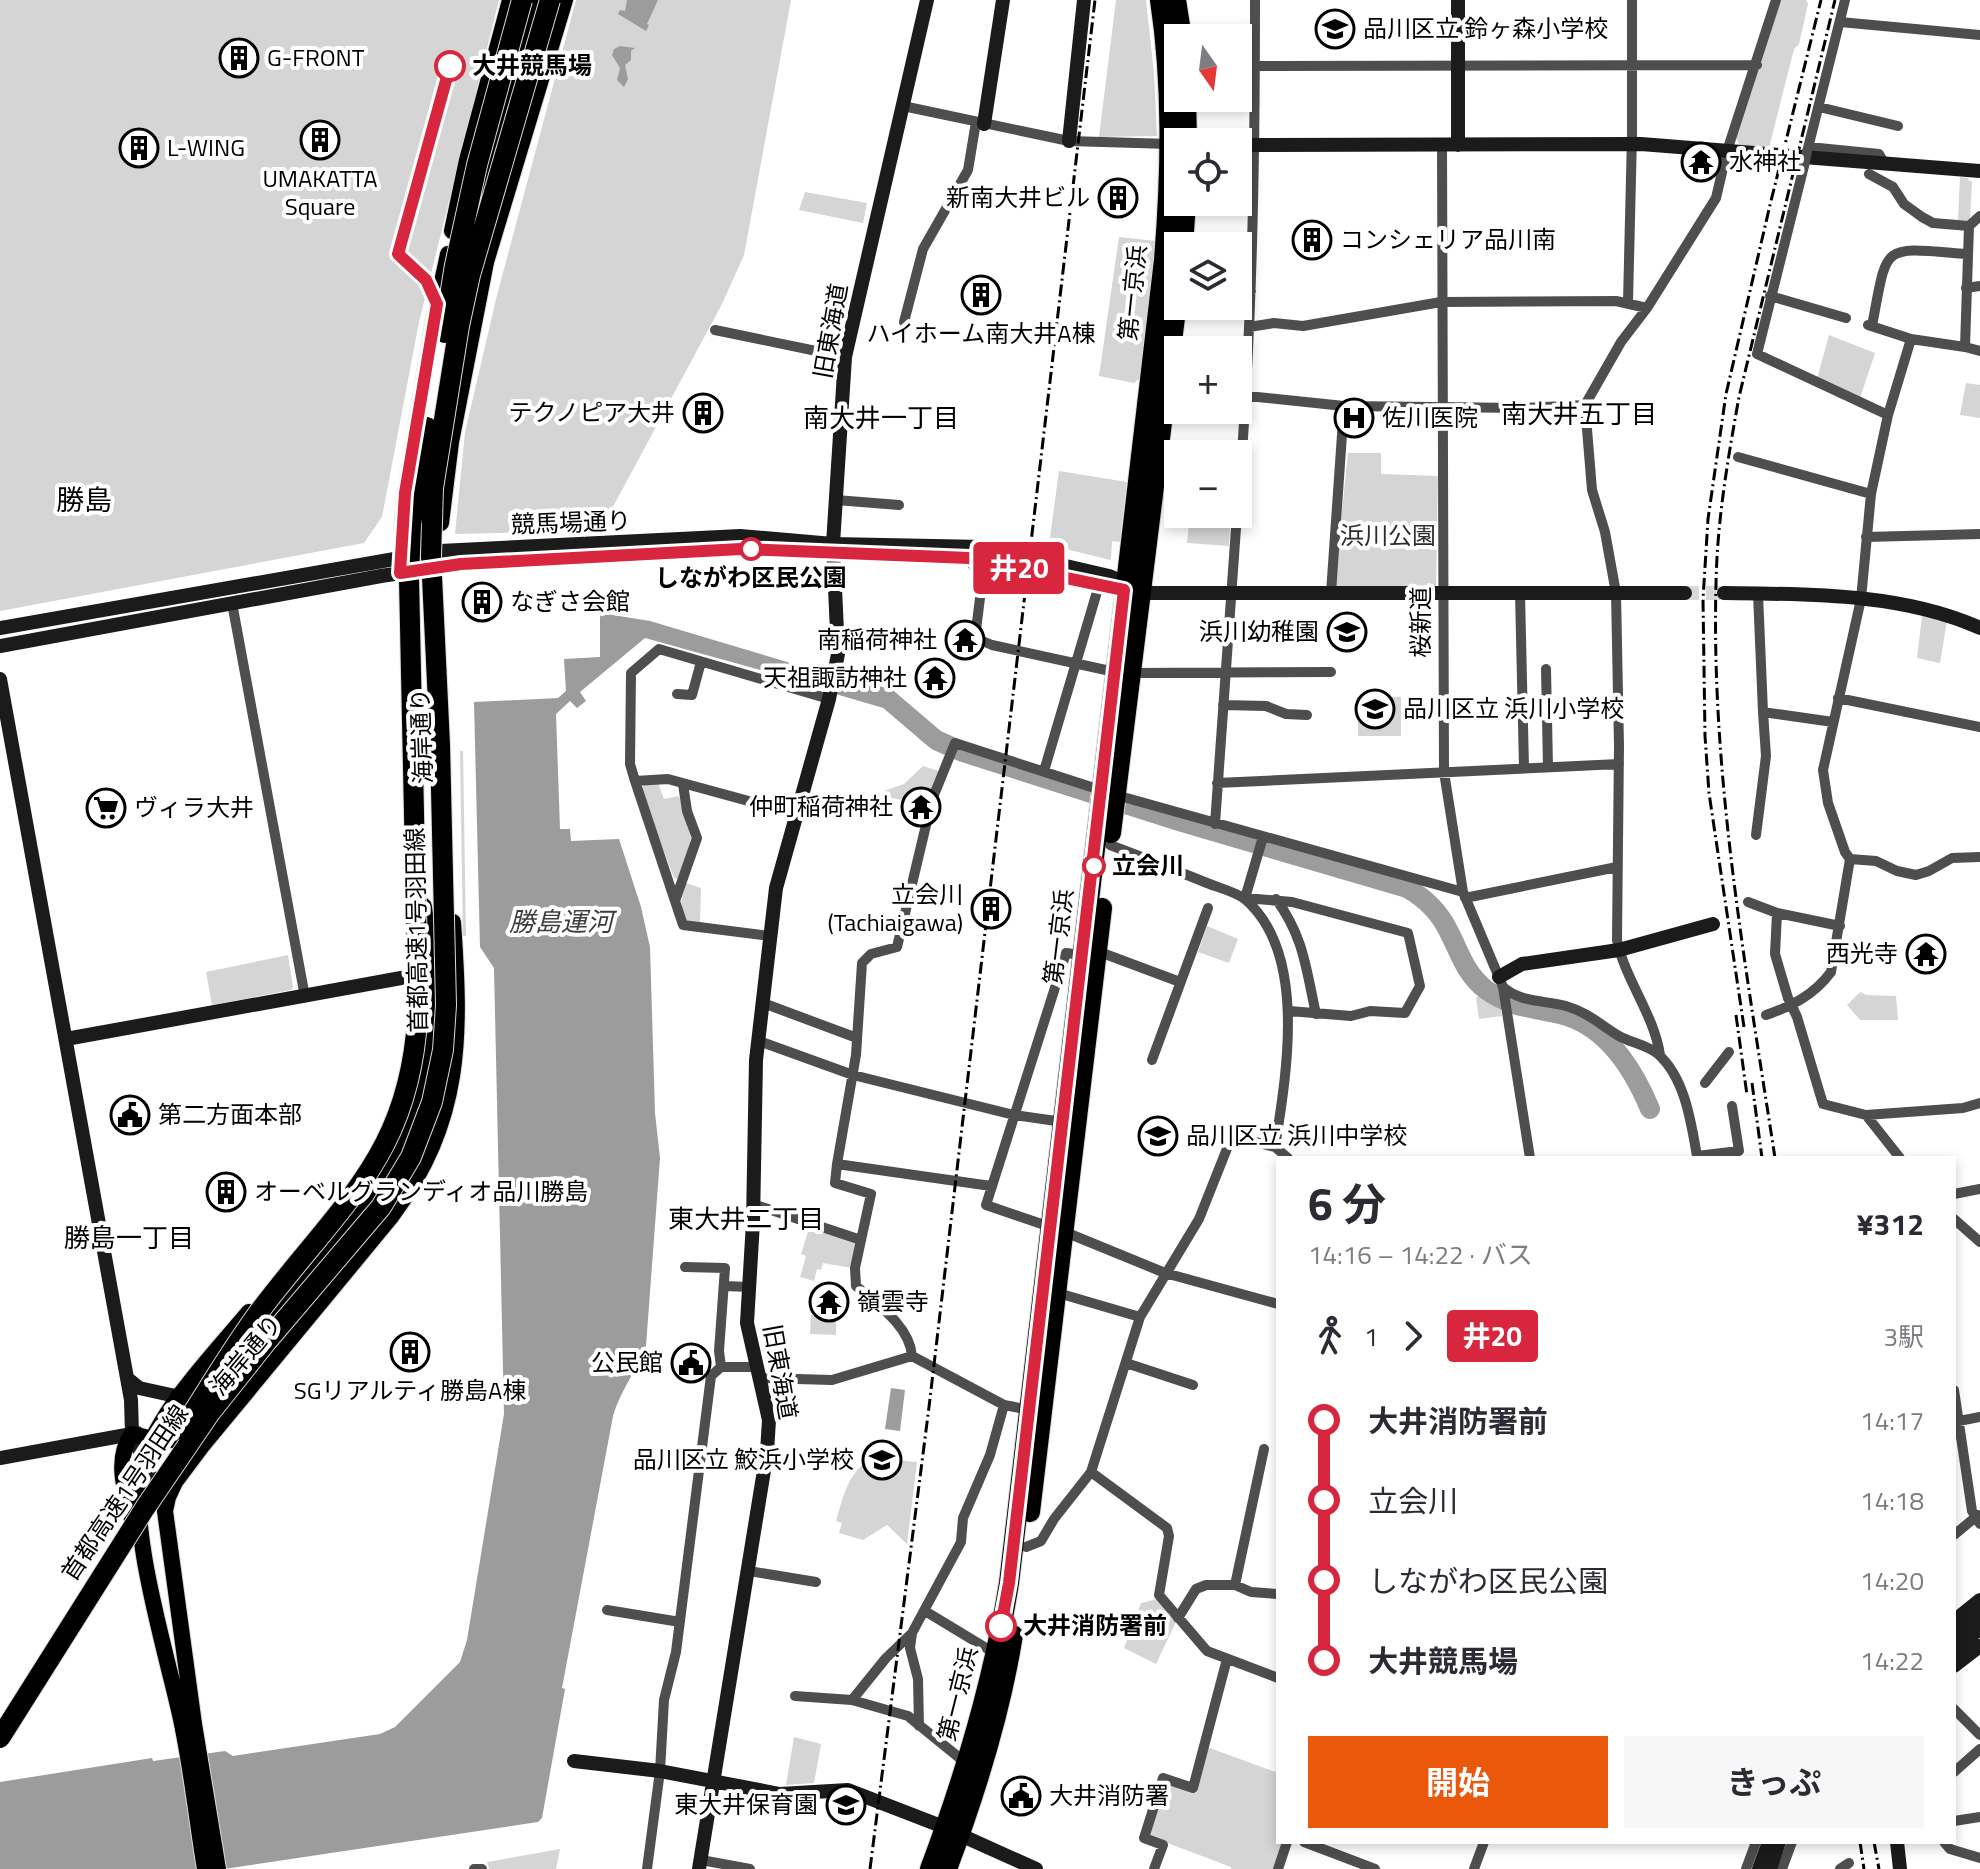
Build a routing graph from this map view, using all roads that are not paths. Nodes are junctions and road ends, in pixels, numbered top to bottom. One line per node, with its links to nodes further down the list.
1 (510, 0): 79 (main road, 海岸通り)
2 (522, 0): 53 (highway, 首都高速1号羽田線, bridge)
3 (536, 0): 53 (highway, bridge)
4 (550, 0): 69 (highway, 首都高速1号羽田線, bridge)
5 (565, 0): 78 (main road, 海岸通り)
6 (927, 0): 23 (street, 旧東海道)
7 (1003, 0): 25 (street)
8 (1084, 0): 28 (street)
9 (1160, 0): 27 (highway, 第一京浜)
10 (1176, 0): 17 (highway)
11 (1255, 0): 22 (street)
12 (1458, 0): 19 (street)
13 (1632, 0): 20 (street)
14 (1776, 0): 21 (street)
15 (1845, 0): 16 (street)
16 (1840, 22): 18 (street); 24 (street)
17 (1180, 24)
18 (1980, 35)
19 (1458, 65): 20 (street); 22 (street); 33 (street)
20 (1632, 65): 21 (street); 30 (street)
21 (1757, 65): 35 (street)
22 (1255, 66): 31 (street)
23 (903, 106): 25 (street); 61 (street, 旧東海道)
24 (1819, 107): 26 (street); 34 (street)
25 (980, 123): 28 (street); 52 (street)
26 (1898, 126)
27 (1176, 128)
28 (1069, 141): 29 (street)
29 (1164, 144)
30 (1631, 144): 33 (street); 35 (street); 48 (street)
31 (1255, 145): 32 (street); 42 (street)
32 (1442, 145): 33 (street); 47 (street, 桜新道)
33 (1458, 145)
34 (1808, 149): 36 (street); 46 (street, bridge)
35 (1727, 151): 36 (street); 49 (street)
36 (1884, 163): 37 (street)
37 (1980, 171)
38 (1869, 174): 41 (street)
39 (1169, 216): 56 (highway, 第一京浜)
40 (1980, 216): 41 (street)
41 (1969, 226): 43 (street)
42 (1252, 254)
43 (1966, 254): 45 (street); 58 (street)
44 (1980, 286): 45 (street)
45 (1966, 288): 59 (street)
46 (1770, 296): 50 (street); 67 (street)
47 (1441, 302): 48 (street); 54 (street); 66 (street, 桜新道)
48 (1628, 302): 49 (street)
49 (1647, 308): 64 (street)
50 (1846, 318)
51 (1249, 320): 54 (street)
52 (904, 322)
53 (446, 324): 127 (highway, 首都高速1号羽田線, bridge)
54 (1249, 327): 57 (street)
55 (715, 330): 61 (street)
56 (1164, 336)
57 (1248, 336)
58 (1911, 339): 59 (street); 67 (street)
59 (1965, 347): 60 (street)
60 (1980, 351)
61 (845, 357): 71 (street, 旧東海道)
62 (1164, 393): 81 (highway, 第一京浜)
63 (1252, 396): 65 (street)
64 (1585, 405): 66 (street); 86 (street)
65 (1344, 406): 66 (street); 83 (street)
66 (1443, 408): 84 (street, 桜新道)
67 (1888, 415): 70 (street)
68 (1738, 457): 70 (street)
69 (433, 488): 143 (highway, bridge); 233 (highway, 首都高速1号羽田線, bridge)
70 (1871, 494): 75 (street)
71 (836, 500): 72 (street); 76 (street, 旧東海道)
72 (899, 505)
73 (1236, 528): 82 (street)
74 (1980, 534): 75 (street)
75 (1866, 537): 90 (street)
76 (833, 549): 77 (street, 競馬場通り); 78 (street, 競馬場通り); 81 (street, 競馬場通り); 103 (street, 旧東海道)
77 (969, 558): 80 (street, 競馬場通り); 96 (street)
78 (440, 559): 79 (street, 競馬場通り); 143 (main road, 海岸通り)
79 (400, 565): 91 (street, 競馬場通り); 92 (street, 競馬場通り); 140 (main road, 海岸通り)
80 (1099, 585): 81 (street, 競馬場通り); 96 (street)
81 (1130, 588): 82 (street); 98 (highway, 第一京浜)
82 (1232, 593): 83 (street); 100 (street)
83 (1331, 593): 84 (street)
84 (1442, 593): 85 (street); 114 (street, 桜新道)
85 (1520, 593): 86 (street); 112 (street)
86 (1616, 593): 87 (street); 110 (street)
87 (1685, 593)
88 (1724, 593): 89 (street)
89 (1758, 594): 90 (street); 106 (street)
90 (1861, 599): 93 (street); 104 (street)
91 (232, 603): 94 (street, 競馬場通り); 144 (street)
92 (0, 628)
93 (1980, 628)
94 (0, 646)
95 (701, 662): 102 (street); 103 (street); 115 (street)
96 (1076, 663): 98 (street); 113 (street)
97 (1546, 669): 111 (street)
98 (1124, 672): 100 (street); 118 (highway, 第一京浜)
99 (1331, 672): 100 (street)
100 (1225, 673): 105 (street)
101 (0, 679): 151 (street)
102 (677, 694)
103 (830, 696): 119 (street, 旧東海道)
104 (1838, 698): 108 (street); 109 (street)
105 (1223, 705): 107 (street); 116 (street)
106 (1763, 712): 108 (street); 121 (street)
107 (1307, 715)
108 (1833, 722): 125 (street)
109 (1980, 727)
110 (1619, 764): 111 (street); 126 (street)
111 (1548, 767): 112 (street)
112 (1524, 768): 114 (street)
113 (1044, 771): 118 (street); 150 (street)
114 (1444, 772): 116 (street); 128 (street, 桜新道)
115 (635, 781): 117 (street); 131 (street)
116 (1217, 783): 120 (street)
117 (683, 784): 119 (street); 131 (street)
118 (1109, 800): 120 (street); 123 (highway, 第一京浜); 139 (highway, 第一京浜)
119 (796, 814): 137 (street, 旧東海道)
120 (1215, 824): 122 (street)
121 (1756, 835)
122 (1262, 839): 128 (street); 129 (street)
123 (1110, 845): 129 (street); 139 (highway, 第一京浜)
124 (1980, 857): 125 (street)
125 (1850, 859): 136 (street)
126 (1617, 867): 128 (street); 138 (street)
127 (417, 870): 190 (highway, bridge); 230 (highway, 首都高速1号羽田線, bridge)
128 (1464, 895): 142 (street, 桜新道)
129 (1245, 898): 130 (street); 147 (street)
130 (1276, 899): 148 (street); 148 (street)
131 (675, 901): 137 (street)
132 (1748, 902): 134 (street)
133 (1208, 908): 141 (street)
134 (1777, 913): 136 (street); 146 (street)
135 (1713, 924): 138 (street)
136 (1840, 926): 146 (street)
137 (770, 936): 145 (street, 旧東海道)
138 (1619, 950): 142 (street); 154 (street)
139 (1090, 953): 141 (street); 160 (street); 162 (highway, 第一京浜); 173 (highway, 第一京浜)
140 (412, 976): 144 (street); 190 (main road, 海岸通り)
141 (1180, 982): 155 (street)
142 (1501, 986): 154 (street); 165 (street, 桜新道)
143 (457, 990): 189 (main road, 海岸通り)
144 (305, 997): 151 (street)
145 (763, 1003): 150 (street); 152 (street, 旧東海道)
146 (1792, 1006): 149 (street); 161 (street)
147 (1289, 1011): 148 (street); 163 (street)
148 (1316, 1014)
149 (1766, 1015)
150 (857, 1038): 156 (street)
151 (66, 1039): 187 (street)
152 (759, 1041): 156 (street); 171 (street, 旧東海道)
153 (1729, 1052): 157 (street)
154 (1660, 1055): 159 (street)
155 (1152, 1060)
156 (853, 1075): 160 (street); 167 (street)
157 (1705, 1083)
158 (1980, 1103): 161 (street)
159 (1732, 1106)
160 (1014, 1115): 162 (street); 168 (street)
161 (1866, 1115): 166 (street)
162 (1063, 1122): 173 (highway, 第一京浜)
163 (1275, 1147): 164 (street); 177 (street)
164 (1286, 1156)
165 (1530, 1156)
166 (1898, 1156)
167 (837, 1164): 168 (street); 174 (street)
168 (991, 1186): 173 (street)
169 (1980, 1189): 170 (street)
170 (1956, 1194)
171 (753, 1204): 174 (street); 179 (street, 旧東海道)
172 (1956, 1221): 175 (street)
173 (1058, 1230): 177 (street); 180 (highway, 第一京浜); 192 (highway, 第一京浜)
174 (861, 1240): 183 (street)
175 (1980, 1242)
176 (685, 1267): 178 (street)
177 (1165, 1273): 181 (street); 182 (street)
178 (724, 1286): 179 (street); 185 (street)
179 (750, 1287): 186 (street, 旧東海道)
180 (1058, 1293): 182 (street); 192 (highway, 第一京浜)
181 (1276, 1303)
182 (1140, 1317): 184 (street)
183 (912, 1356): 186 (street); 191 (street)
184 (1126, 1363): 188 (street); 201 (street)
185 (721, 1367): 186 (street); 217 (street)
186 (759, 1372): 206 (street, 旧東海道)
187 (128, 1379): 190 (street); 196 (street)
188 (1193, 1385)
189 (251, 1387): 197 (main road); 202 (main road, 海岸通り)
190 (180, 1397): 194 (main road, 海岸通り)
191 (1004, 1405): 192 (street); 213 (street)
192 (1036, 1412): 205 (highway, 第一京浜); 223 (highway, 第一京浜)
193 (1980, 1417): 195 (street)
194 (164, 1419): 196 (street); 197 (main road, 海岸通り)
195 (1956, 1422): 203 (street)
196 (132, 1434): 197 (main road); 199 (street); 200 (street); 208 (main road)
197 (153, 1439): 200 (main road, 海岸通り)
198 (1264, 1449): 209 (street)
199 (0, 1458)
200 (144, 1459): 202 (street); 208 (main road, 海岸通り)
201 (1091, 1472): 205 (street); 216 (street)
202 (165, 1511): 234 (main road, 海岸通り)
203 (1978, 1518): 204 (street)
204 (1956, 1534)
205 (1026, 1547): 243 (highway, 第一京浜)
206 (749, 1571): 207 (street); 240 (street, 旧東海道)
207 (816, 1582)
208 (150, 1583): 234 (main road, 海岸通り)
209 (1235, 1585): 210 (street); 216 (street)
210 (1276, 1594)
211 (1980, 1600): 214 (street)
212 (607, 1610): 217 (street)
213 (925, 1611): 219 (street); 223 (street)
214 (1958, 1613)
215 (1980, 1616): 220 (street)
216 (1178, 1618): 224 (street)
217 (680, 1622): 239 (street)
218 (1980, 1629): 222 (street)
219 (912, 1633): 228 (street); 231 (street)
220 (1956, 1635)
221 (1980, 1646): 225 (street)
222 (1956, 1647)
223 (996, 1654): 237 (highway, 第一京浜)
224 (1227, 1659): 226 (street); 264 (street)
225 (1956, 1664)
226 (1276, 1677)
227 (795, 1696): 228 (street)
228 (852, 1700): 231 (street)
229 (1956, 1711): 232 (street)
230 (0, 1713)
231 (919, 1726): 237 (street)
232 (1980, 1735)
233 (0, 1738)
234 (191, 1742): 255 (main road, 海岸通り); 256 (main road, 海岸通り)
235 (1980, 1749): 238 (street)
236 (574, 1761): 239 (street)
237 (967, 1764): 243 (highway, 第一京浜)
238 (1956, 1770)
239 (660, 1771): 240 (street); 259 (street)
240 (713, 1781): 243 (street); 254 (street, 旧東海道)
241 (1980, 1817): 242 (street)
242 (1956, 1821)
243 (952, 1832): 261 (highway, 第一京浜); 262 (highway, 第一京浜); 263 (street)
244 (1286, 1844): 265 (street)
245 (1309, 1844): 266 (street)
246 (1483, 1844): 267 (street)
247 (1755, 1844): 268 (street)
248 (1768, 1844): 269 (street)
249 (1778, 1844): 270 (street)
250 (1791, 1844): 271 (street)
251 (1897, 1844): 272 (street)
252 (1946, 1844): 253 (street)
253 (1980, 1858)
254 (700, 1864): 260 (street)
255 (205, 1869)
256 (218, 1869)
257 (474, 1869): 258 (street)
258 (482, 1869)
259 (647, 1869)
260 (750, 1869)
261 (930, 1869)
262 (947, 1869)
263 (1036, 1869)
264 (1154, 1869)
265 (1278, 1869)
266 (1375, 1869)
267 (1474, 1869)
268 (1746, 1869)
269 (1759, 1869)
270 (1770, 1869)
271 (1782, 1869)
272 (1900, 1869)

